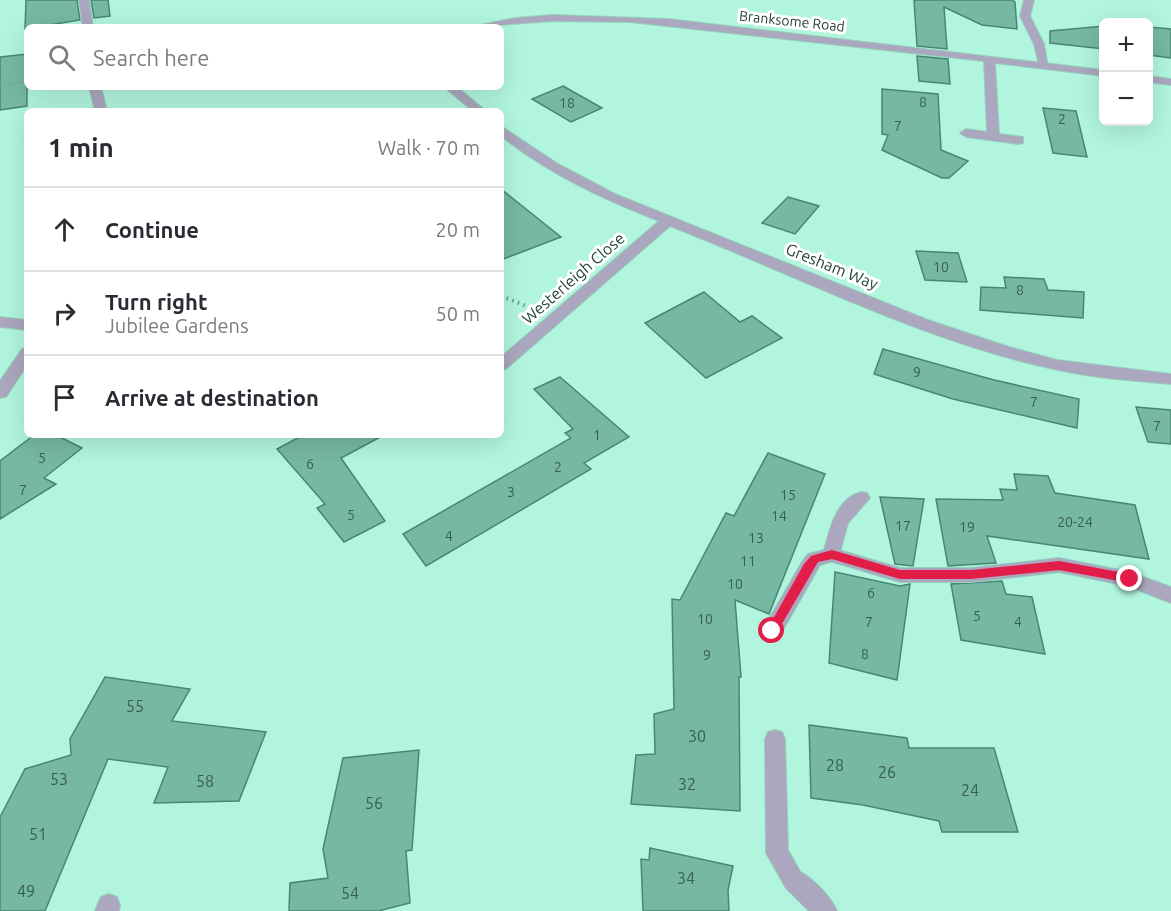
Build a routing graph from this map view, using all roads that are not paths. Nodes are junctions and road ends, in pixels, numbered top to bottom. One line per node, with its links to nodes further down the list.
1 (84, 0): 3 (street)
2 (1029, 0): 6 (street)
3 (88, 24)
4 (492, 24): 5 (street, Branksome Road)
5 (989, 58): 6 (street, Branksome Road); 16 (street)
6 (1044, 65): 7 (street, Branksome Road)
7 (1099, 72)
8 (1153, 80): 9 (street)
9 (1171, 82)
10 (96, 90): 12 (street)
11 (454, 90): 13 (street)
12 (100, 108)
13 (476, 108)
14 (504, 132): 18 (street, Gresham Way)
15 (966, 133): 16 (street)
16 (993, 135): 17 (street)
17 (1018, 140)
18 (669, 220): 22 (street, Westerleigh Close); 23 (street, Gresham Way)
19 (0, 322): 20 (street)
20 (24, 325)
21 (24, 357): 24 (street)
22 (504, 362)
23 (1171, 379)
24 (0, 393)
25 (861, 498): 26 (street)
26 (832, 555): 27 (street); 28 (street)
27 (1171, 595)
28 (772, 631)
29 (775, 739): 30 (street)
30 (825, 911)

